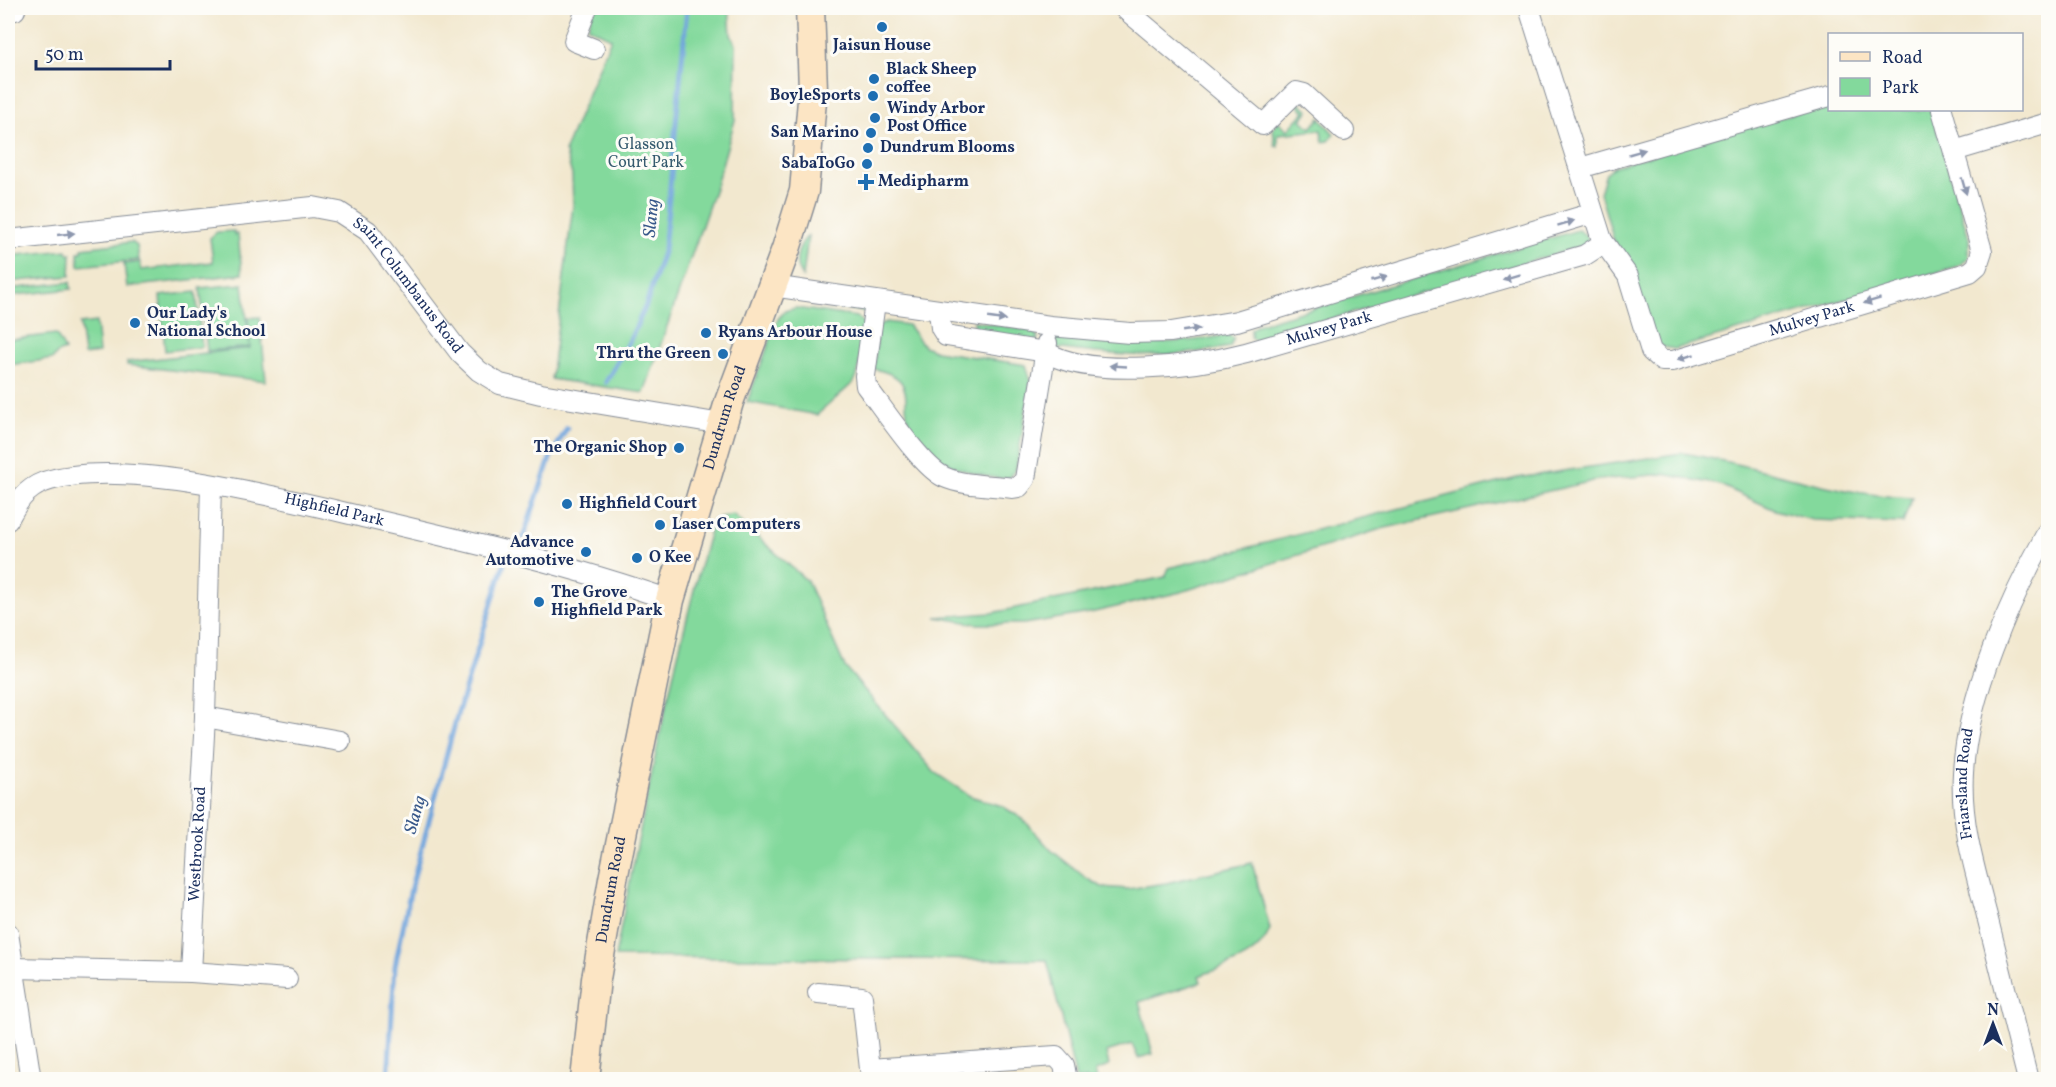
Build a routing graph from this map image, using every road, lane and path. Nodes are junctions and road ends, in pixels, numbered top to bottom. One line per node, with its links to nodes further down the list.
1 (587, 8): 5 (street)
2 (810, 8): 15 (main road, Dundrum Road)
3 (1124, 8): 9 (street)
4 (1529, 8): 11 (street, Mulvey Park)
5 (594, 49)
6 (1828, 97): 11 (street, one-way to 6)
7 (1942, 111): 10 (street, Mulvey Park)
8 (2049, 123): 10 (street)
9 (1344, 131)
10 (1954, 151): 14 (street, Mulvey Park, one-way to 14)
11 (1580, 168): 12 (street, Mulvey Park)
12 (1593, 213): 14 (street, Mulvey Park); 18 (street, one-way to 12)
13 (8, 240): 22 (street, Saint Columbanus Road, one-way to 22)
14 (1602, 240): 21 (street, Mulvey Park, one-way to 21)
15 (772, 286): 16 (street); 22 (main road, Dundrum Road)
16 (875, 302): 17 (street); 20 (street)
17 (939, 312): 19 (street, one-way to 19); 20 (street, Mulvey Park)
18 (1237, 321): 19 (street, one-way to 18); 21 (street)
19 (1050, 327): 20 (street)
20 (1046, 352): 21 (street, Mulvey Park, one-way to 20)
21 (1246, 353)
22 (722, 424): 26 (main road, Dundrum Road)
23 (211, 486): 24 (street, Highfield Park); 26 (street, Highfield Park); 27 (street, Westbrook Road)
24 (8, 520)
25 (2049, 531): 37 (street, Friarsland Road)
26 (670, 600): 35 (main road, Dundrum Road)
27 (205, 717): 28 (street); 31 (street, Westbrook Road)
28 (340, 741)
29 (8, 933): 30 (street)
30 (13, 968): 31 (street); 34 (street)
31 (191, 972): 32 (street)
32 (287, 979)
33 (818, 993): 36 (street)
34 (31, 1080)
35 (585, 1080)
36 (1067, 1080)
37 (2028, 1080)

